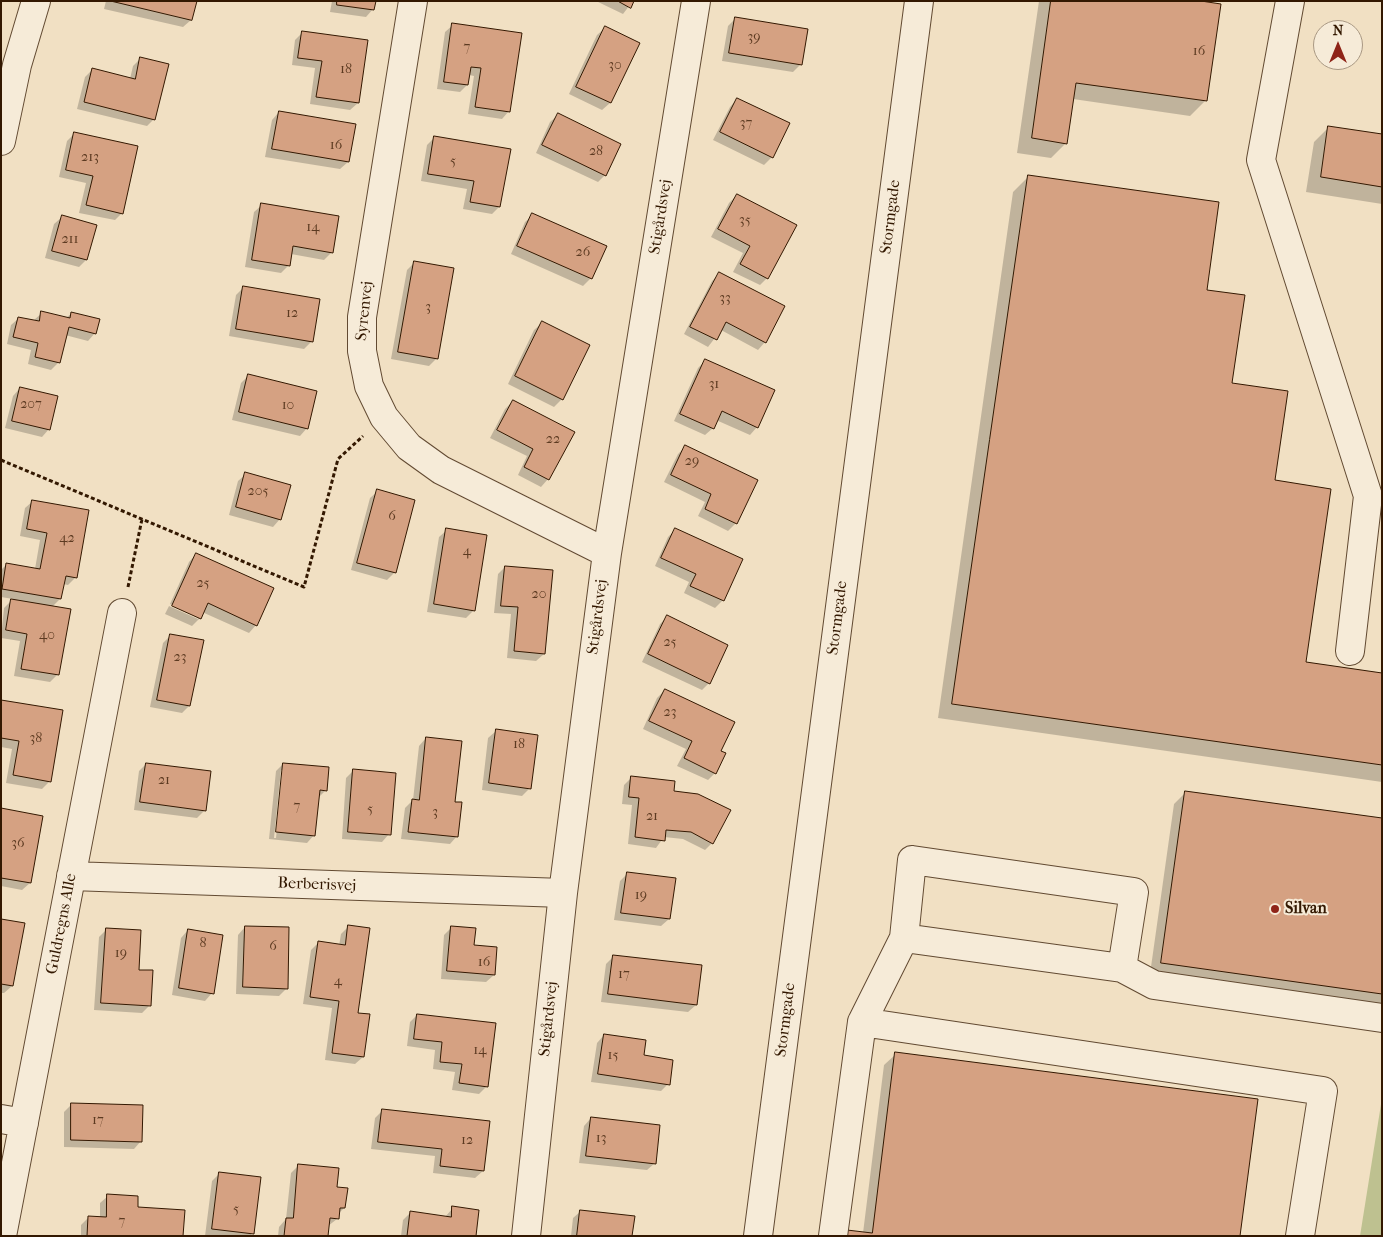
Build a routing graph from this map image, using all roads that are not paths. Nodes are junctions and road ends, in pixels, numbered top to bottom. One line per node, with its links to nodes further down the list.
1 (36, 1): 6 (street)
2 (413, 1): 7 (street, Syrenvej)
3 (696, 1): 7 (street, Stigårdsvej)
4 (919, 1): 19 (street, Stormgade)
5 (1290, 1): 9 (street)
6 (1, 141)
7 (606, 553): 11 (street, Stigårdsvej)
8 (122, 613): 10 (street, Guldregns Alle)
9 (1350, 651)
10 (71, 876): 11 (street, Berberisvej); 16 (street, Guldregns Alle)
11 (563, 893): 18 (street, Stigårdsvej)
12 (904, 938): 13 (street); 13 (street); 15 (street)
13 (1122, 968): 14 (street)
14 (1382, 1018)
15 (862, 1022): 20 (street); 21 (street)
16 (12, 1121): 17 (street, Guldregns Alle)
17 (2, 1236)
18 (526, 1236)
19 (758, 1236)
20 (833, 1236)
21 (1300, 1236)

